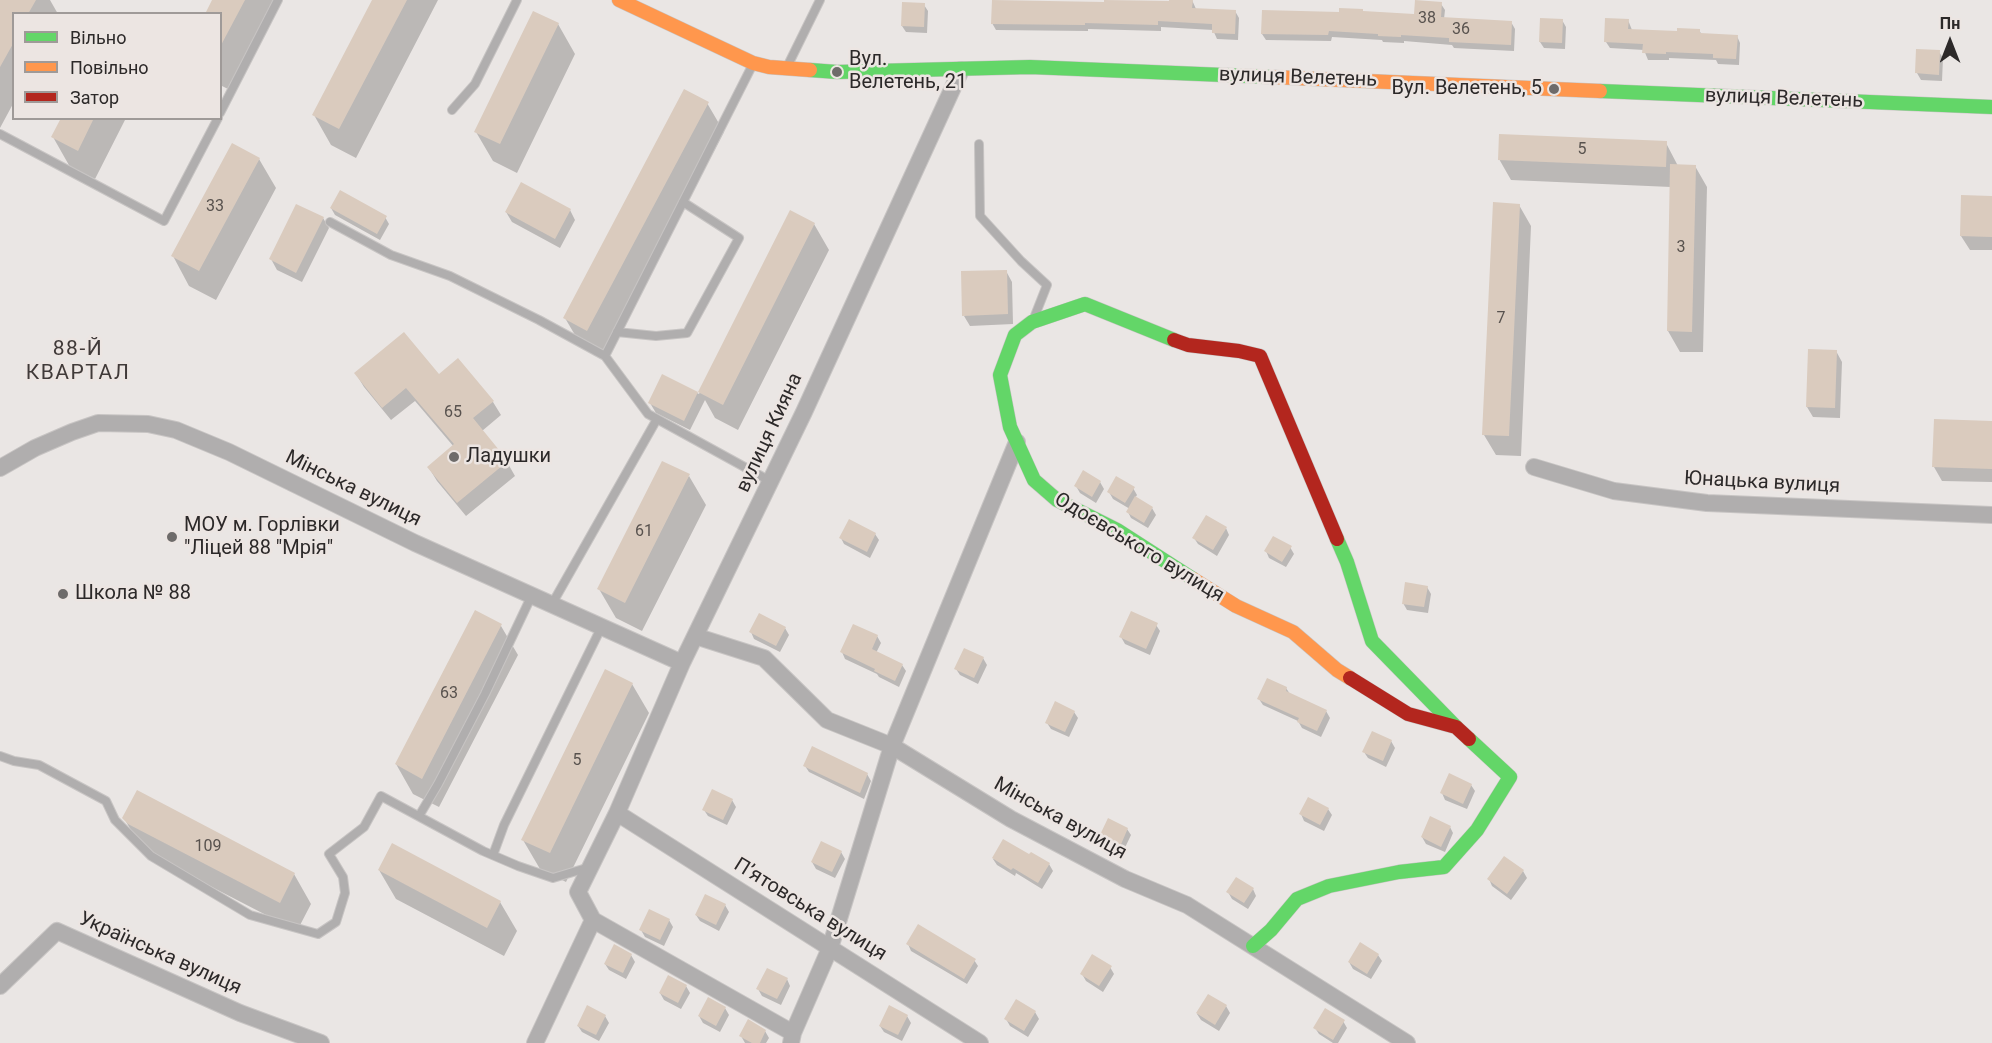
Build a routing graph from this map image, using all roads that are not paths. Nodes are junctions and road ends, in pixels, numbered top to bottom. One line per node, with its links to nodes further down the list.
1 (278, 0): 9 (lane)
2 (517, 0): 10 (lane)
3 (619, 0): 5 (street, вулиця Велетень)
4 (820, 0): 6 (lane)
5 (753, 63): 6 (street, вулиця Велетень); 14 (lane)
6 (786, 68): 7 (street, вулиця Велетень)
7 (961, 70): 8 (street, вулиця Велетень); 23 (street, вулиця Кияна)
8 (1992, 107)
9 (222, 109)
10 (452, 110)
11 (217, 120): 12 (lane)
12 (0, 134)
13 (979, 144): 16 (lane)
14 (683, 202): 17 (lane); 17 (lane)
15 (330, 222): 18 (lane)
16 (1032, 322): 20 (street, Одоєвського вулиця); 30 (street, Одоєвського вулиця)
17 (617, 333): 18 (lane)
18 (605, 356): 19 (lane)
19 (657, 419): 23 (lane); 26 (lane)
20 (1017, 442): 30 (street, Одоєвського вулиця); 31 (street)
21 (1534, 467): 24 (street, Юнацька вулиця)
22 (0, 468): 25 (street, Мінська вулиця)
23 (770, 481): 28 (street, вулиця Кияна)
24 (1992, 515)
25 (532, 595): 26 (street, Мінська вулиця); 34 (lane)
26 (552, 604): 27 (street, Мінська вулиця)
27 (602, 626): 29 (street, Мінська вулиця); 35 (lane)
28 (695, 636): 29 (street, вулиця Кияна); 31 (street, Мінська вулиця)
29 (682, 663): 33 (street, вулиця Кияна)
30 (1456, 727): 38 (street, Одоєвського вулиця)
31 (892, 746): 38 (street, Мінська вулиця); 39 (street)
32 (0, 756): 34 (lane)
33 (617, 813): 36 (street); 39 (street, П’ятовська вулиця)
34 (419, 816): 35 (lane)
35 (493, 855): 36 (lane)
36 (591, 866): 37 (street)
37 (593, 920): 41 (street); 43 (street)
38 (1253, 946): 45 (street, Мінська вулиця)
39 (830, 948): 41 (street); 44 (street, П’ятовська вулиця)
40 (0, 986): 42 (street, Українська вулиця)
41 (792, 1038)
42 (321, 1043)
43 (535, 1043)
44 (980, 1043)
45 (1407, 1043)

